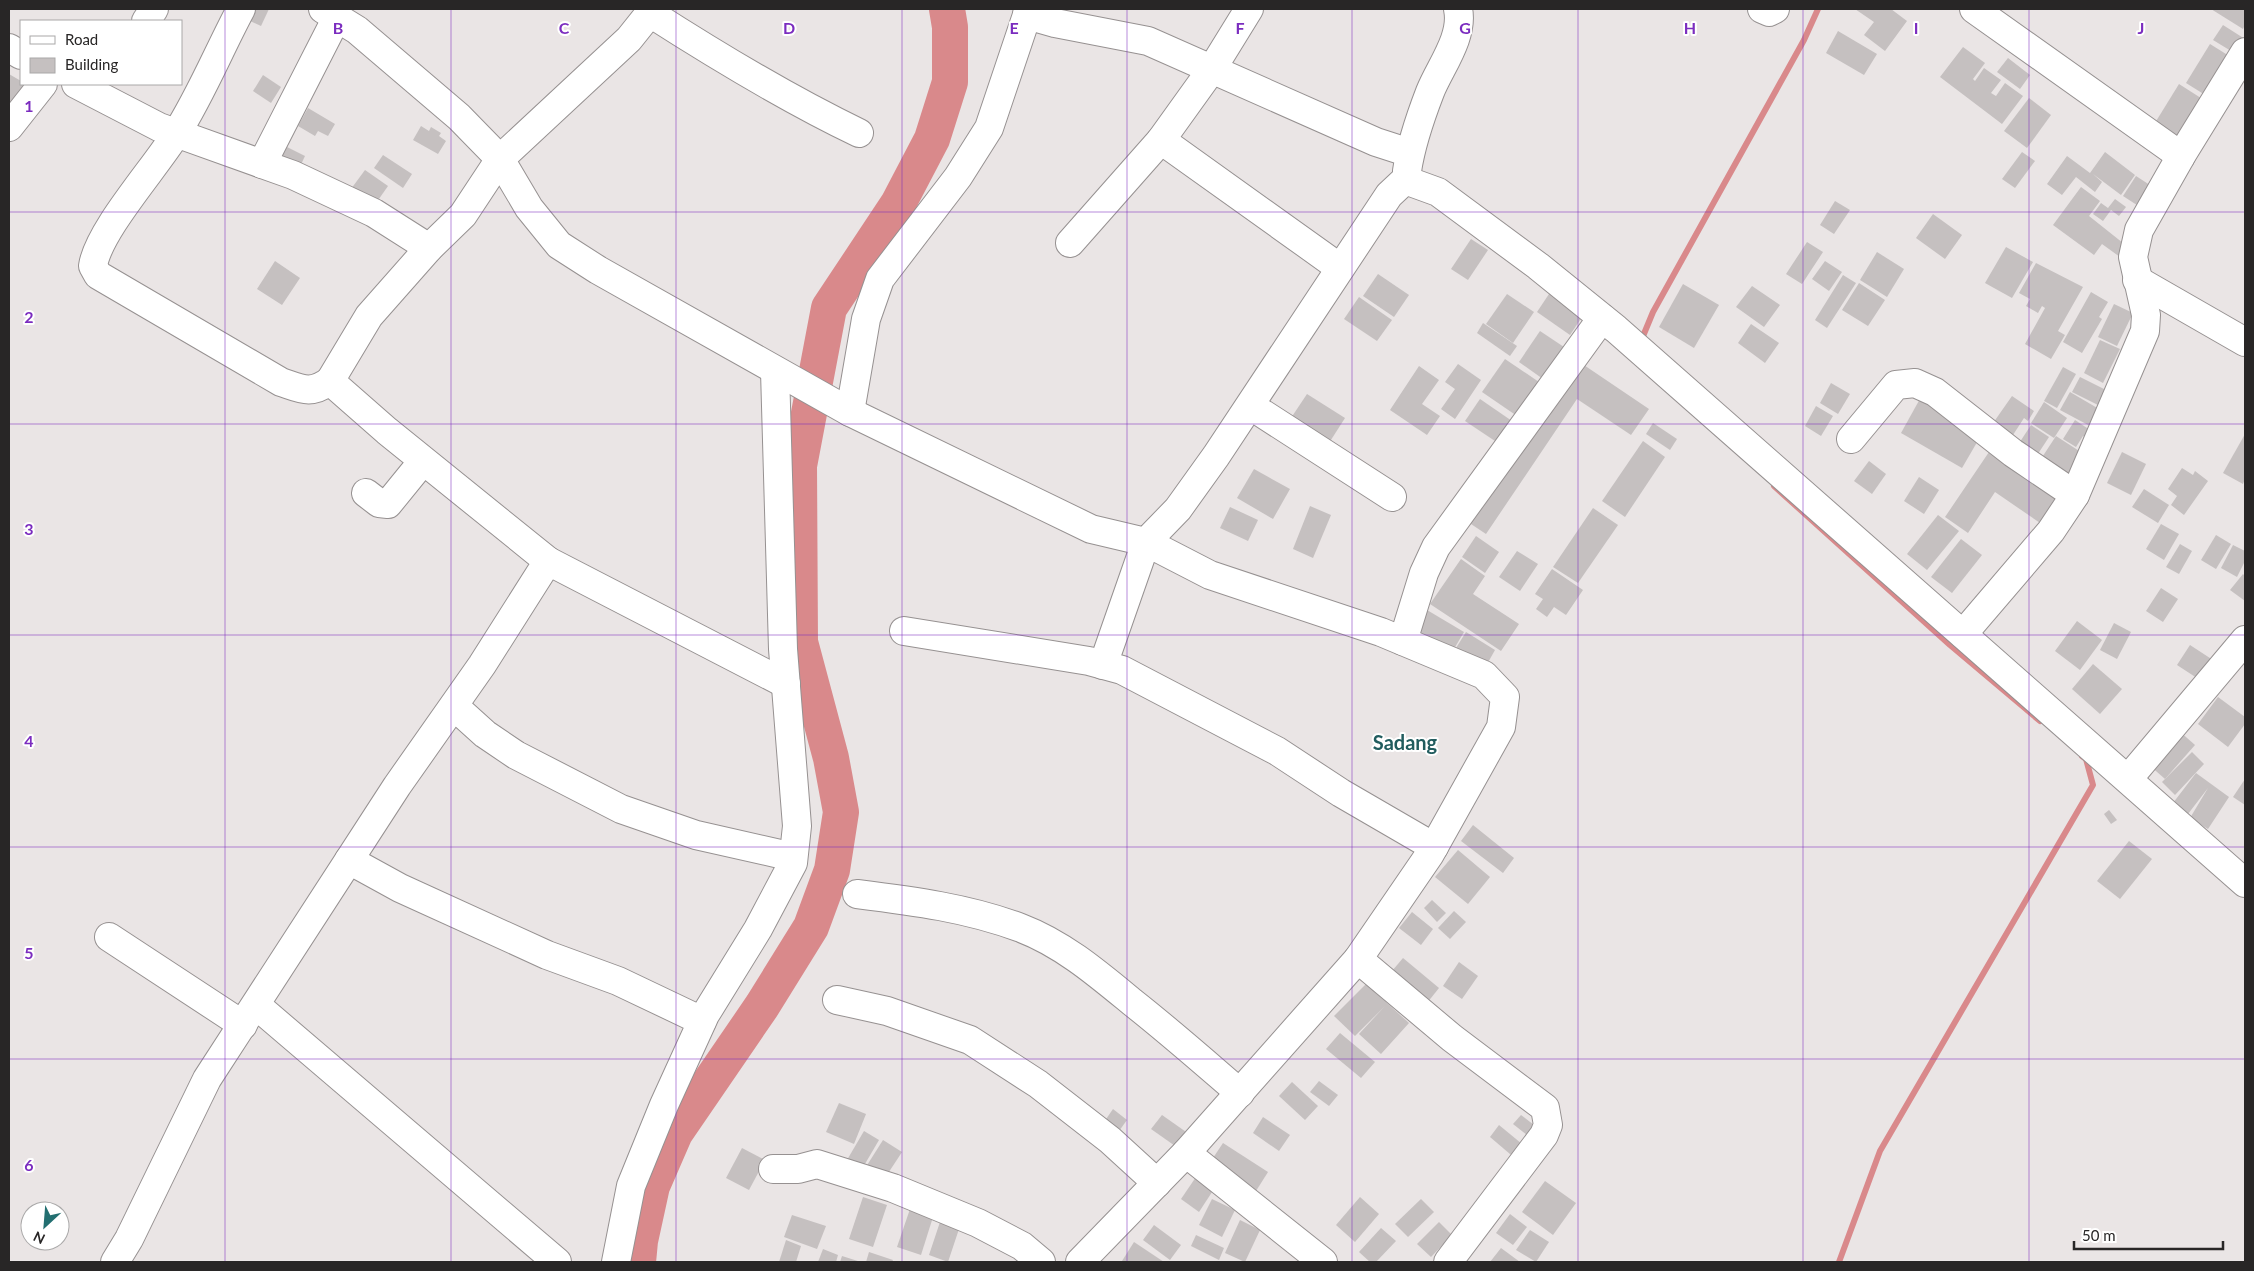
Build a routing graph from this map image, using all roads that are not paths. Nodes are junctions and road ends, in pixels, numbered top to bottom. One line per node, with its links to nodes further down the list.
1 (154, 9): 11 (street)
2 (241, 9): 20 (street)
3 (1249, 9): 15 (street)
4 (1458, 9): 25 (street)
5 (1762, 9): 6 (street)
6 (1775, 9)
7 (1974, 9): 22 (street)
8 (651, 11): 19 (street); 23 (street)
9 (1028, 12): 15 (street); 35 (street)
10 (330, 13): 23 (street); 24 (street)
11 (147, 20)
12 (9, 48): 14 (street)
13 (2245, 52): 22 (street)
14 (20, 54)
15 (1212, 69): 21 (street); 25 (street)
16 (42, 85): 18 (street)
17 (78, 85): 20 (street)
18 (9, 126)
19 (859, 133)
20 (176, 134): 24 (street); 33 (street)
21 (1161, 140): 26 (street); 28 (street)
22 (2181, 156): 29 (street)
23 (500, 159): 27 (street); 32 (street)
24 (262, 164): 27 (street)
25 (1407, 167): 28 (street); 30 (street)
26 (1070, 243)
27 (430, 248): 33 (street)
28 (1340, 268): 34 (street)
29 (2137, 280): 31 (street); 39 (street)
30 (1609, 324): 44 (street); 46 (street)
31 (2245, 342)
32 (782, 374): 35 (street); 48 (street)
33 (330, 381): 37 (street)
34 (1251, 406): 40 (street); 41 (street)
35 (850, 412): 41 (street)
36 (1851, 439): 39 (street)
37 (423, 461): 38 (street); 42 (street)
38 (366, 493)
39 (2075, 494): 44 (street)
40 (1392, 497)
41 (1146, 542): 46 (street); 47 (street)
42 (548, 561): 48 (street); 49 (street)
43 (904, 631): 47 (street)
44 (1963, 634): 50 (street)
45 (2245, 640): 50 (street)
46 (1402, 641): 51 (street)
47 (1103, 665): 51 (street)
48 (786, 684): 52 (street)
49 (454, 706): 52 (street); 53 (street)
50 (2128, 779): 54 (street)
51 (1434, 847): 57 (street)
52 (793, 857): 60 (street)
53 (349, 860): 59 (street); 60 (street)
54 (2245, 883)
55 (857, 894): 61 (street)
56 (109, 936): 59 (street)
57 (1358, 960): 61 (street); 71 (street)
58 (837, 1000): 64 (street)
59 (249, 1015): 66 (street); 67 (street)
60 (702, 1022): 68 (street)
61 (1240, 1093): 62 (street)
62 (1186, 1153): 64 (street); 70 (street)
63 (774, 1169): 69 (street)
64 (1157, 1183): 65 (street)
65 (1093, 1258)
66 (115, 1262)
67 (557, 1262)
68 (616, 1262)
69 (1041, 1262)
70 (1323, 1262)
71 (1448, 1262)

